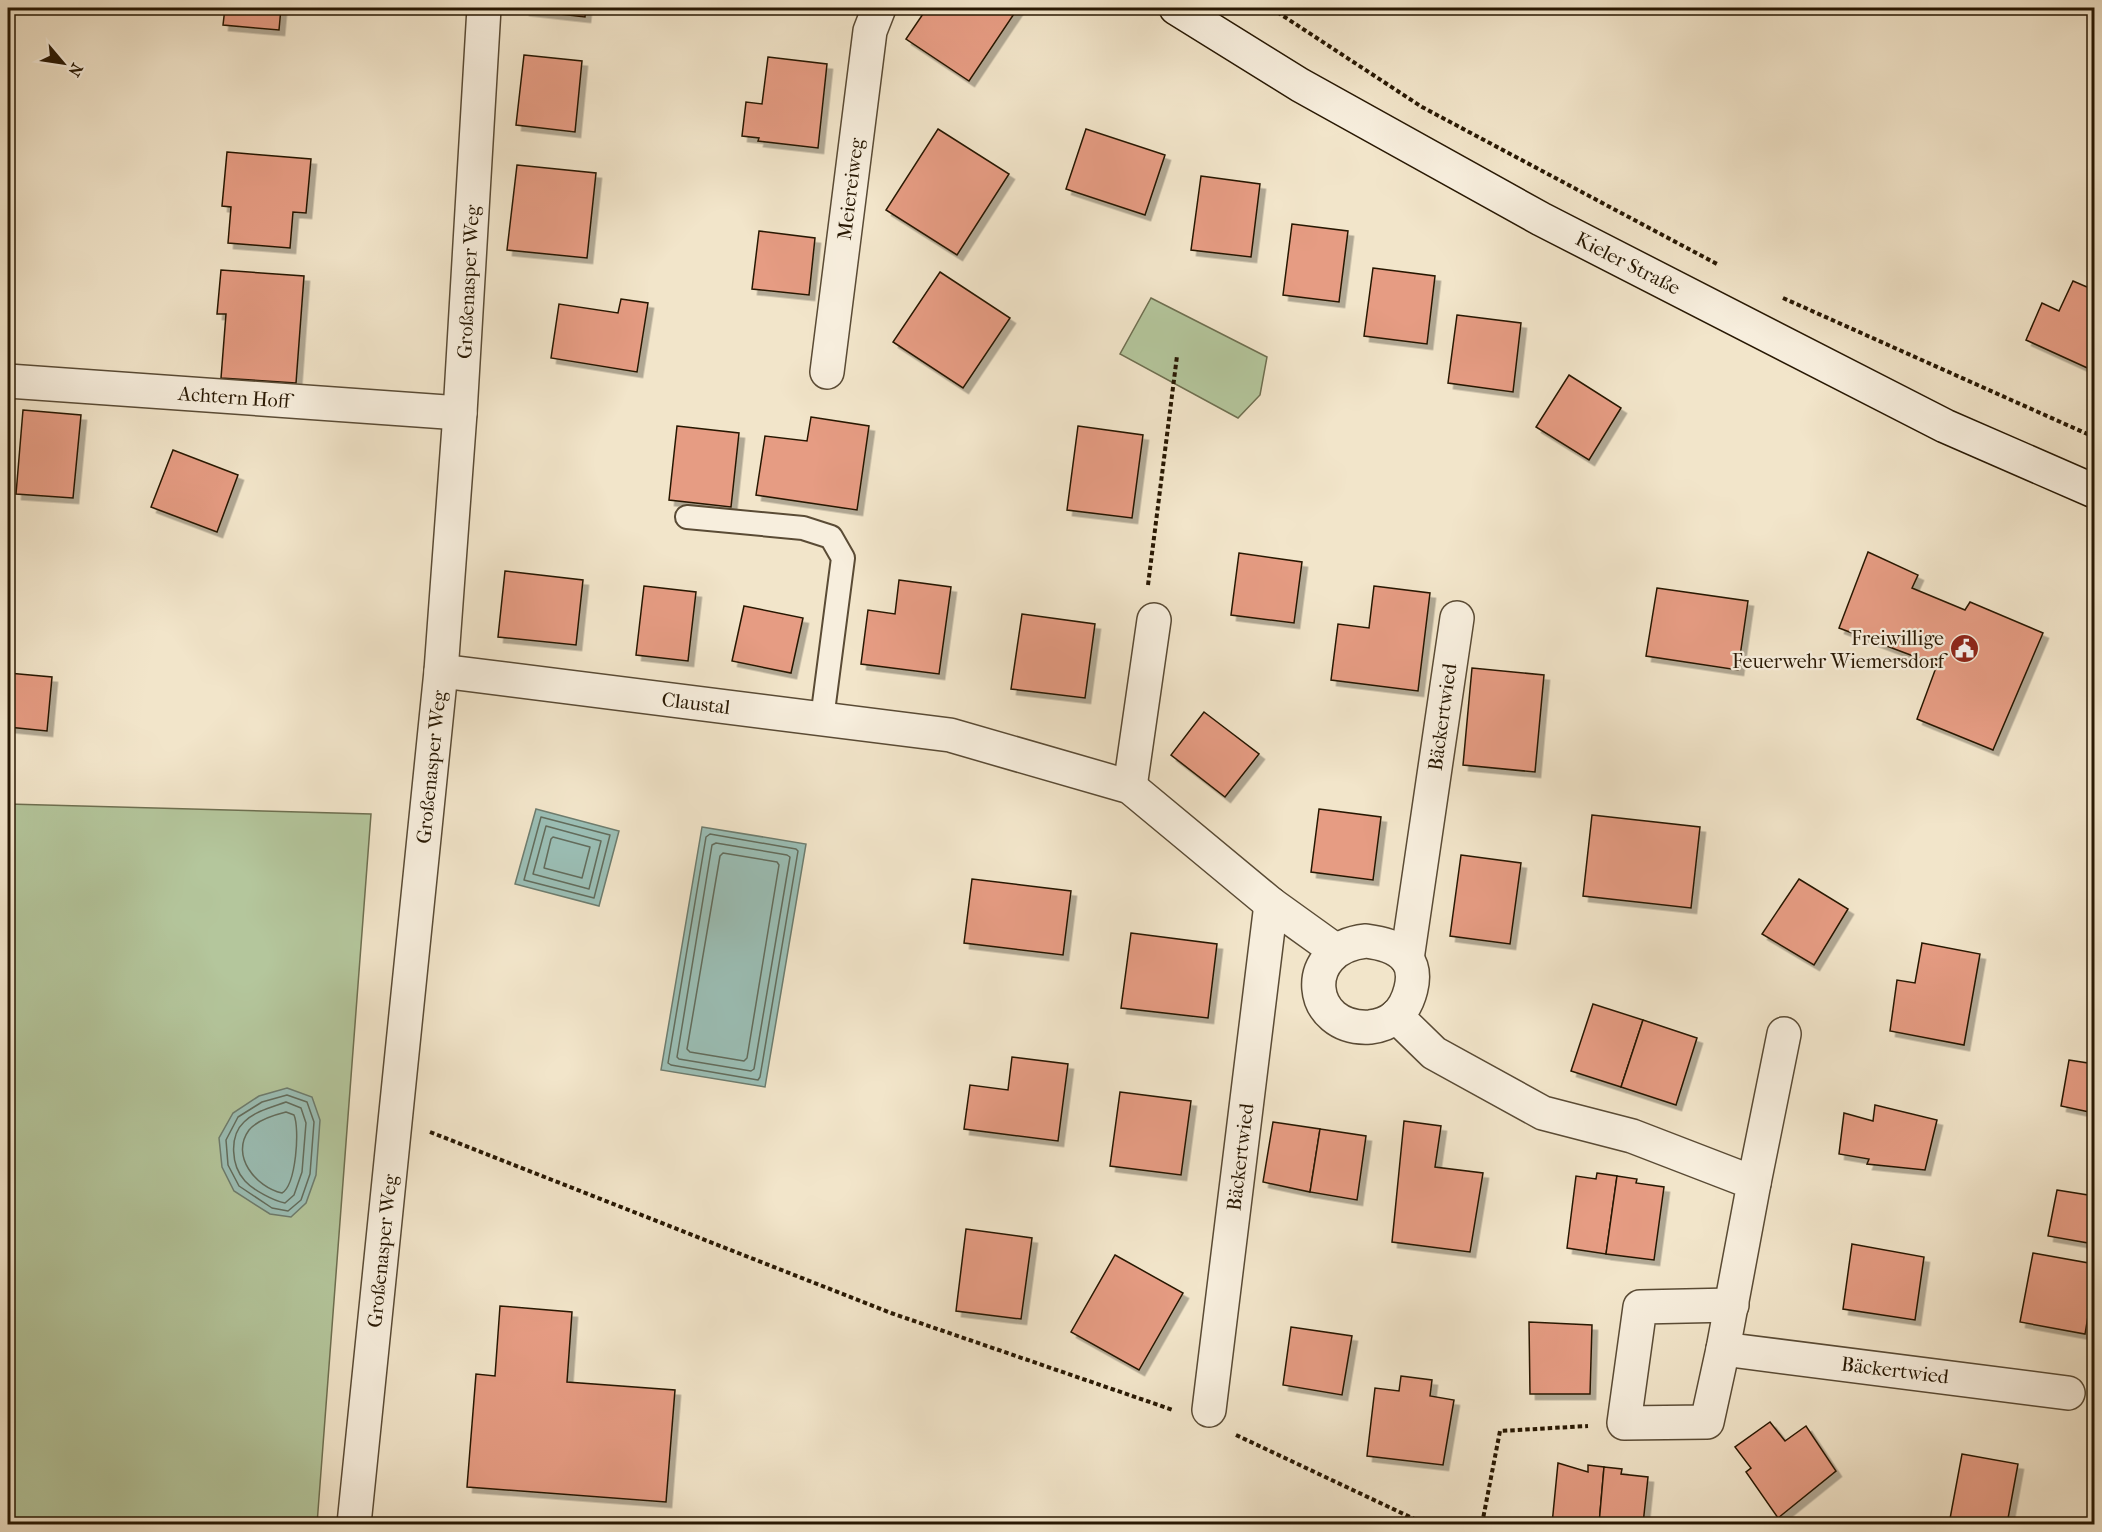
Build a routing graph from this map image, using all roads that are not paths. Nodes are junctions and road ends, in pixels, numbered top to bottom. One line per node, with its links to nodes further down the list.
1 (484, 8): 6 (street, Großenasper Weg)
2 (879, 8): 4 (street, Meiereiweg)
3 (1176, 8): 7 (street, Kieler Straße)
4 (827, 372)
5 (8, 381): 6 (street, Achtern Hoff)
6 (460, 413): 11 (street, Großenasper Weg)
7 (2094, 491)
8 (687, 517): 12 (lane)
9 (1457, 618): 16 (street, Bäckertwied)
10 (1154, 620): 13 (street)
11 (441, 671): 12 (street, Claustal); 24 (street, Großenasper Weg)
12 (822, 719): 13 (street, Claustal)
13 (1130, 787): 14 (street)
14 (1271, 904): 15 (street); 23 (street, Bäckertwied)
15 (1335, 950): 16 (street); 17 (street)
16 (1407, 959): 17 (street)
17 (1396, 1017): 19 (street)
18 (1784, 1034): 19 (street)
19 (1754, 1183): 20 (street)
20 (1732, 1305): 21 (street); 21 (street)
21 (1723, 1349): 22 (street, Bäckertwied)
22 (2068, 1393)
23 (1211, 1417)
24 (354, 1524)

